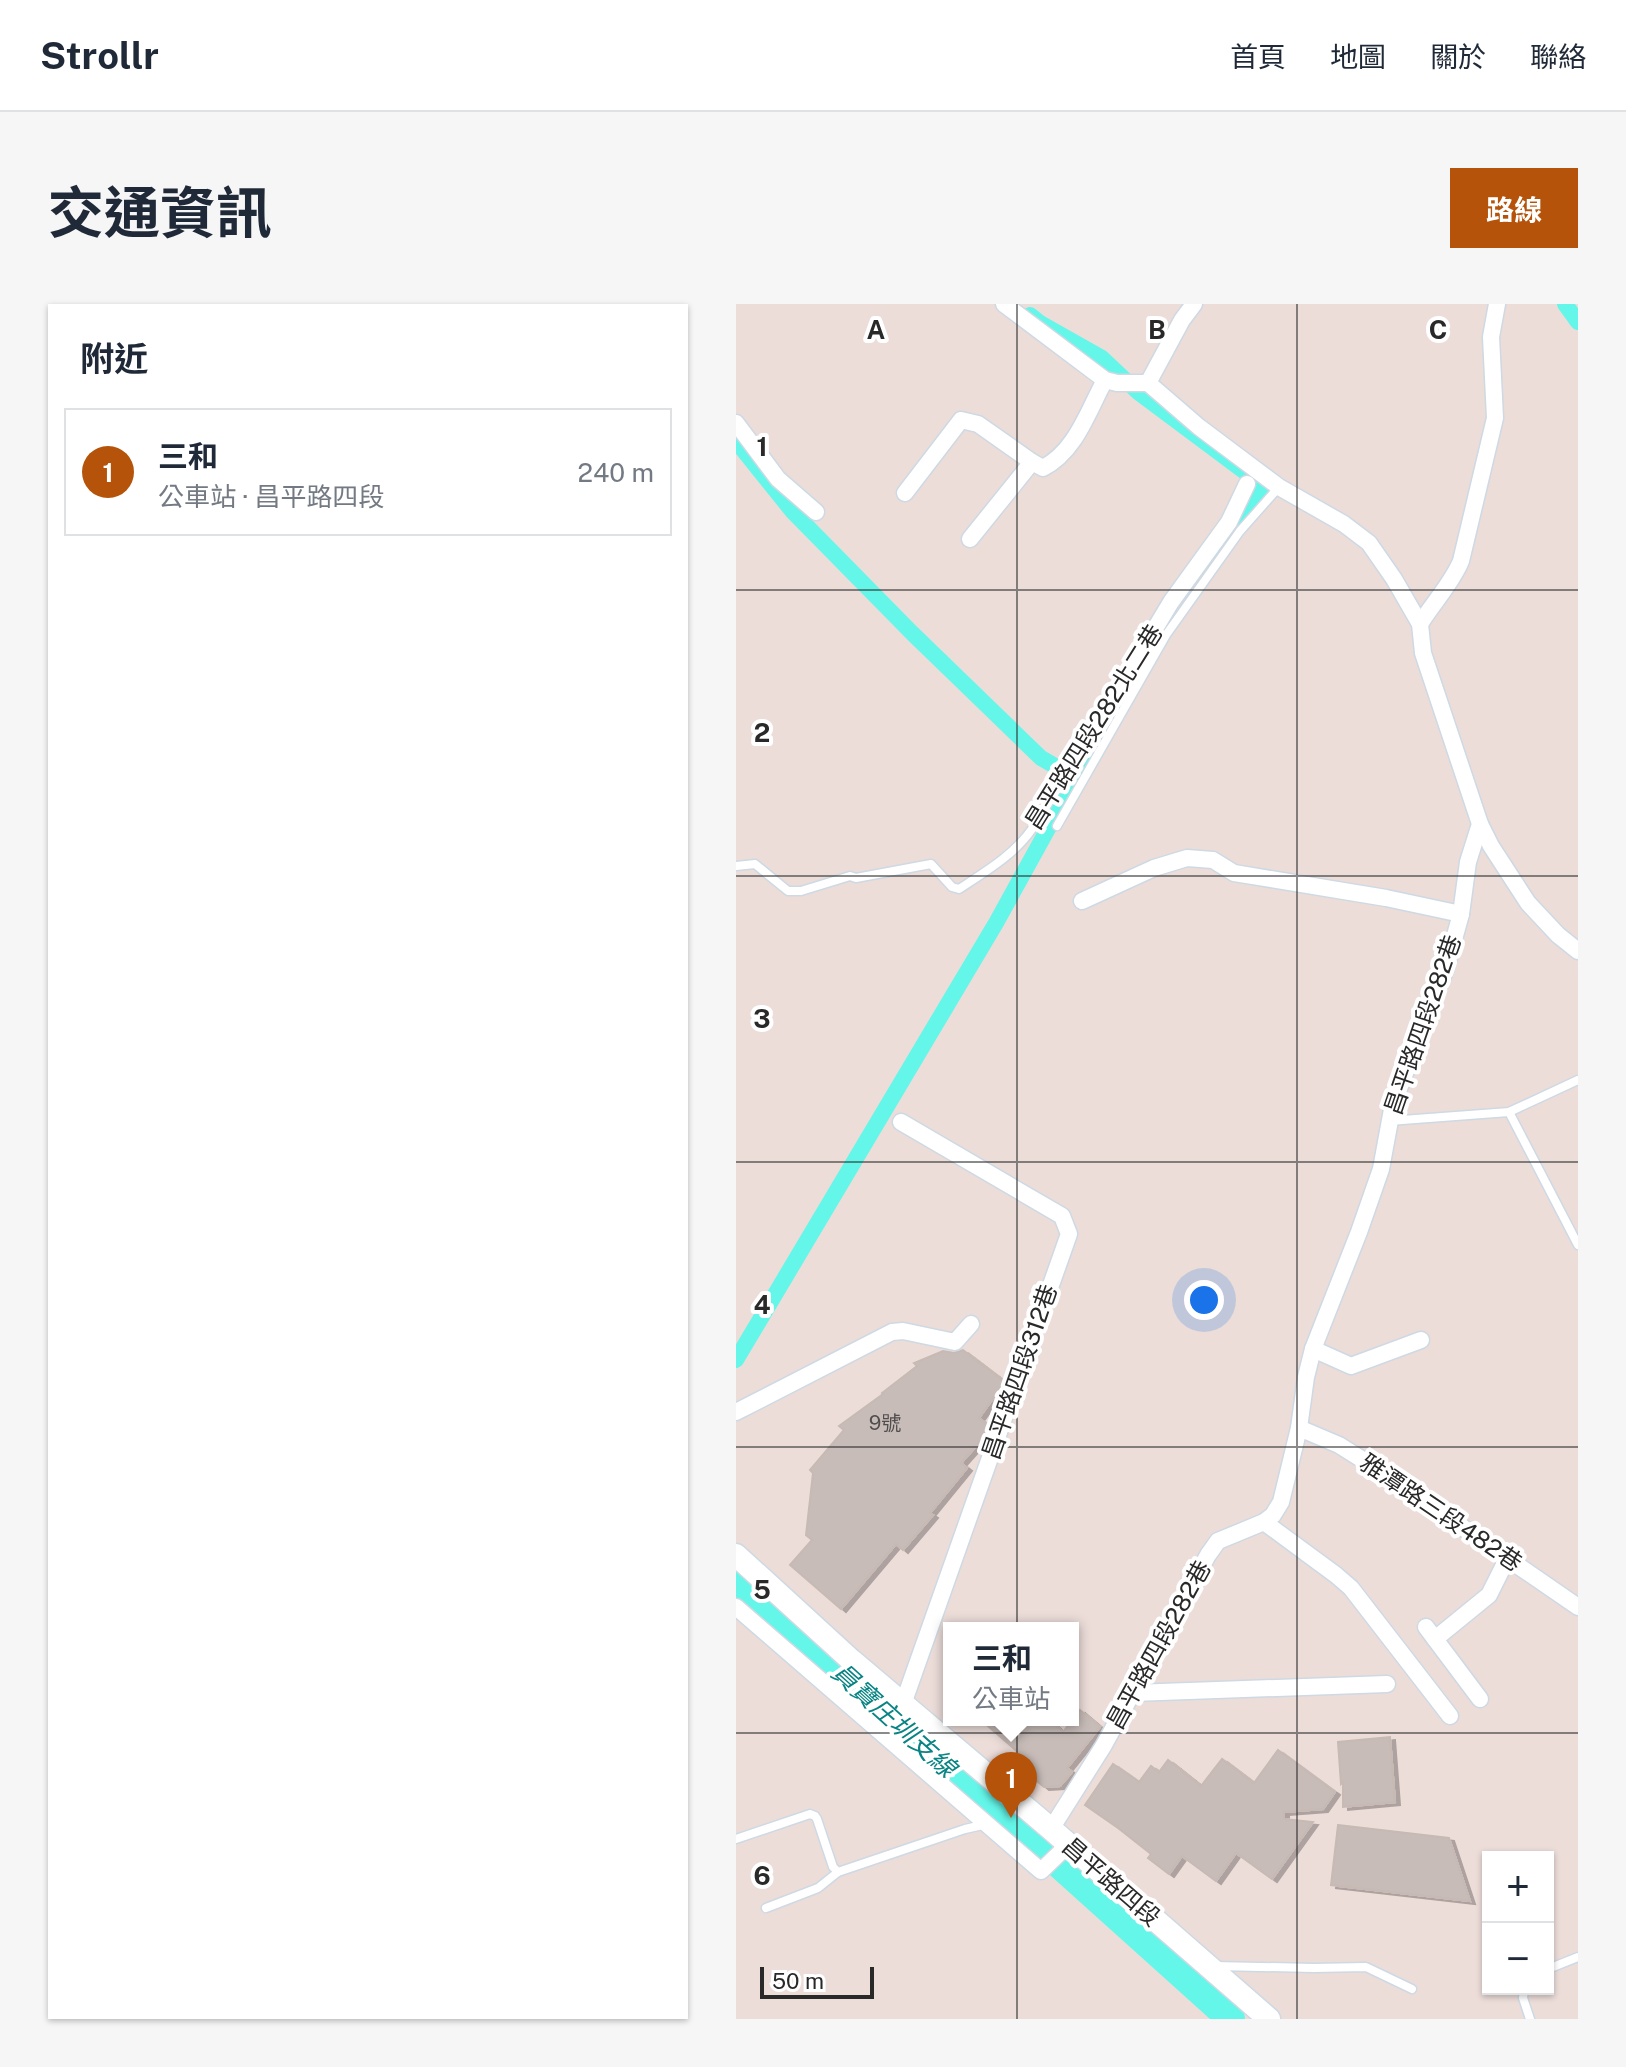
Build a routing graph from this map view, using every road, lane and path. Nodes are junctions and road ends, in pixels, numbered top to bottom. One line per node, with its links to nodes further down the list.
1 (1004, 304): 4 (street)
2 (1194, 304): 5 (street)
3 (1497, 304): 13 (street)
4 (1111, 382): 5 (street); 7 (street)
5 (1143, 382): 8 (street)
6 (736, 423): 11 (street)
7 (1032, 462): 10 (street); 12 (street)
8 (1251, 475): 9 (street); 15 (street, 昌平路四段282北二巷)
9 (1279, 487): 13 (street); 14 (lane)
10 (905, 493)
11 (816, 512)
12 (970, 539)
13 (1420, 624): 17 (street)
14 (1166, 635): 15 (lane); 18 (lane)
15 (1149, 639): 16 (street, 昌平路四段282北二巷)
16 (1058, 785): 19 (lane, 昌平路四段282北二巷)
17 (1480, 824): 21 (street, 昌平路四段282巷); 23 (street)
18 (1057, 826)
19 (736, 866)
20 (1082, 901): 21 (street)
21 (1461, 914): 27 (street, 昌平路四段282巷)
22 (1578, 933): 23 (street)
23 (1558, 935): 24 (street)
24 (1578, 951)
25 (1578, 1080): 26 (lane)
26 (1509, 1112): 27 (lane); 29 (lane)
27 (1388, 1121): 32 (street, 昌平路四段282巷)
28 (901, 1122): 43 (street, 昌平路四段312巷)
29 (1578, 1245)
30 (971, 1324): 33 (street)
31 (1421, 1340): 32 (street)
32 (1313, 1349): 34 (street, 昌平路四段282巷)
33 (736, 1412)
34 (1299, 1428): 35 (street, 昌平路四段282巷); 37 (street, 雅潭路三段482巷)
35 (1264, 1522): 41 (street, 昌平路四段282巷); 44 (street)
36 (736, 1555): 43 (street, 昌平路四段)
37 (1507, 1559): 39 (street, 雅潭路三段482巷); 42 (street)
38 (736, 1607): 45 (street)
39 (1578, 1607)
40 (1387, 1684): 41 (street)
41 (1133, 1693): 46 (street, 昌平路四段282巷)
42 (1480, 1699)
43 (903, 1704): 46 (street, 昌平路四段)
44 (1450, 1716)
45 (988, 1824): 48 (street); 49 (lane)
46 (1051, 1829): 48 (street, 昌平路四段)
47 (736, 1839): 49 (lane)
48 (1068, 1845): 52 (street, 昌平路四段)
49 (838, 1872): 50 (lane)
50 (766, 1908)
51 (1578, 1957): 53 (lane)
52 (1206, 1966): 54 (lane); 56 (street, 昌平路四段)
53 (1554, 1967)
54 (1412, 1989)
55 (1523, 1995): 57 (lane)
56 (1269, 2019)
57 (1530, 2019)

